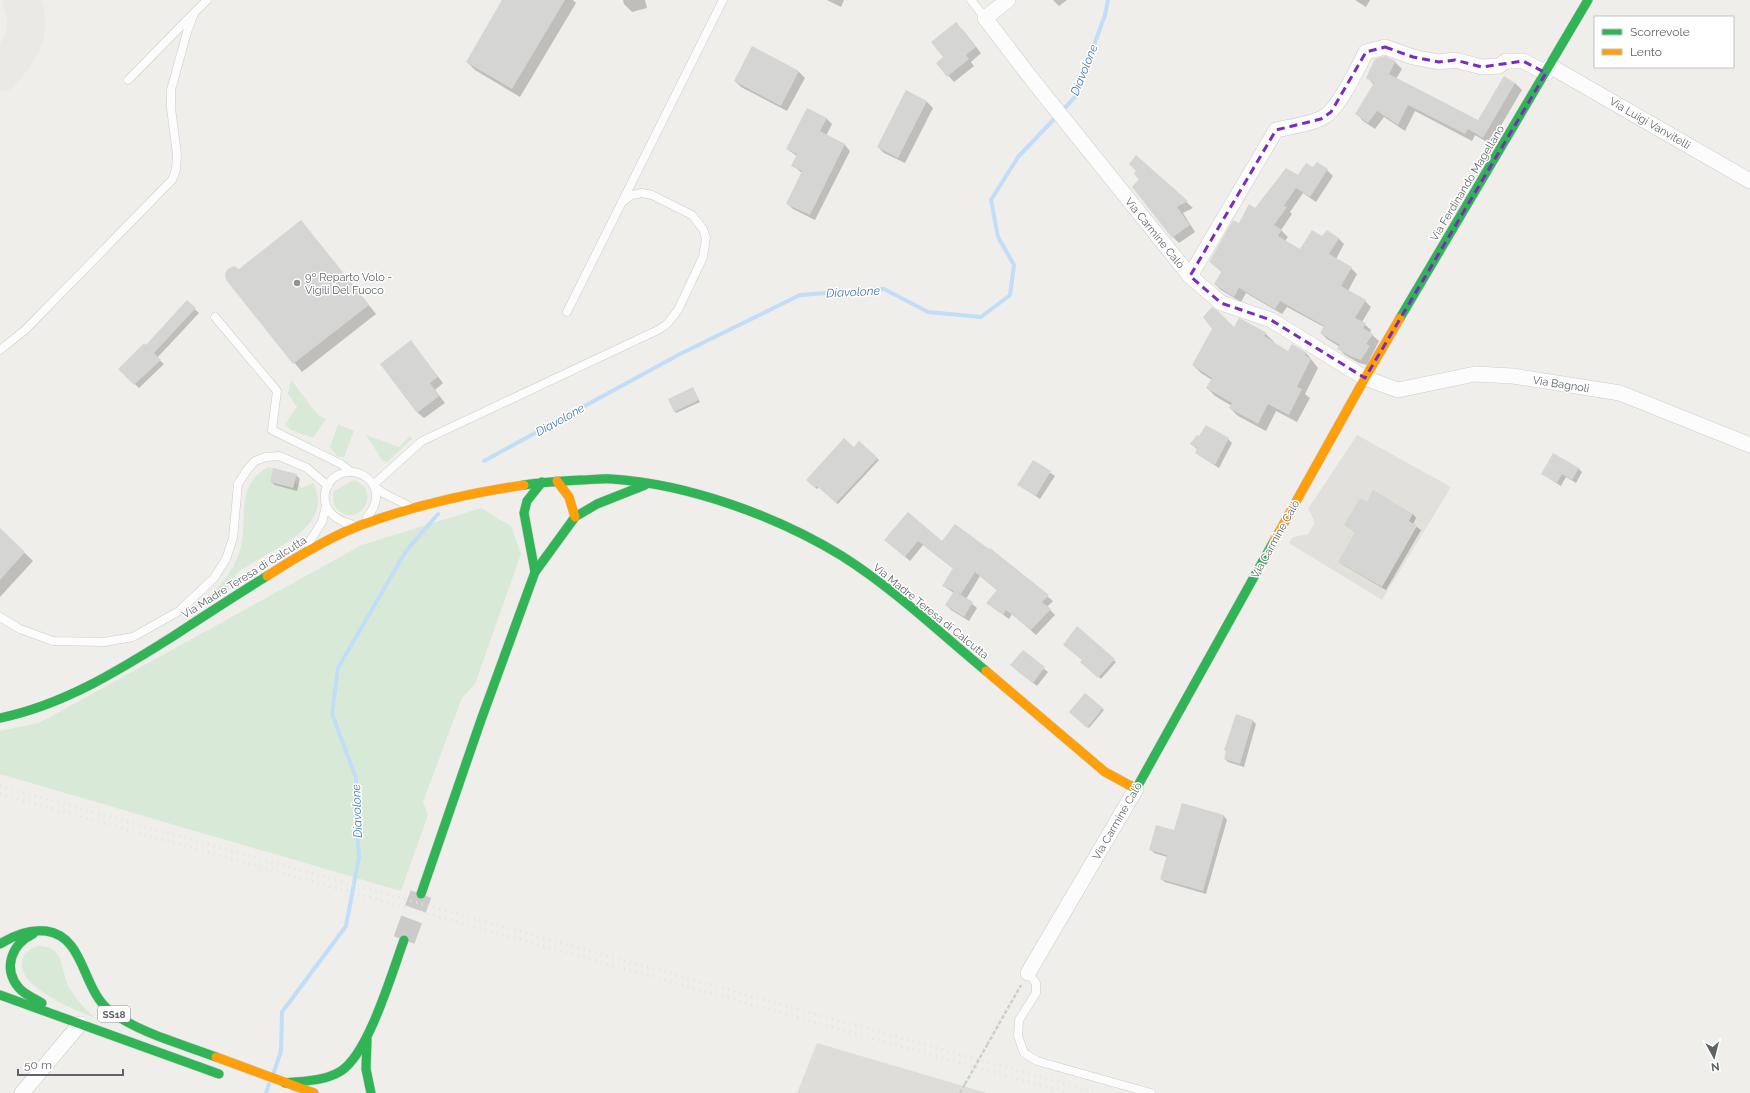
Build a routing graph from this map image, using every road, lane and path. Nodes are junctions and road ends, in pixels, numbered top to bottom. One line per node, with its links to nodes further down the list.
1 (207, 0): 6 (lane)
2 (723, 0): 11 (lane)
3 (971, 0): 7 (lane)
4 (1008, 0): 7 (street)
5 (1588, 0): 8 (street, Via Ferdinando Magellano)
6 (194, 13): 9 (lane); 15 (lane)
7 (985, 18): 12 (street, Via Carmine Calò)
8 (1548, 69): 10 (street, Via Luigi Vanvitelli); 12 (street, Via Luigi Vanvitelli); 16 (street, Via Ferdinando Magellano)
9 (128, 80)
10 (1750, 181)
11 (622, 202): 13 (lane); 22 (lane)
12 (1190, 276): 16 (street, Via Carmine Calò)
13 (567, 312)
14 (215, 317): 18 (lane)
15 (0, 350)
16 (1365, 378): 17 (street, Via Bagnoli); 36 (street, Via Carmine Calò)
17 (1750, 444)
18 (351, 472): 22 (lane); 23 (lane)
19 (557, 481): 20 (street, Via Madre Teresa di Calcutta); 21 (street, Via Madre Teresa di Calcutta); 30 (street)
20 (542, 482): 24 (street, Via Madre Teresa di Calcutta); 29 (street)
21 (648, 484): 30 (street); 36 (street, Via Madre Teresa di Calcutta)
22 (373, 485): 27 (lane); 31 (lane)
23 (328, 486): 26 (lane); 34 (lane)
24 (474, 493): 25 (street); 27 (street, Via Madre Teresa di Calcutta)
25 (500, 500)
26 (326, 506): 31 (lane); 32 (lane)
27 (415, 508): 31 (street, Via Madre Teresa di Calcutta)
28 (515, 510): 29 (street)
29 (523, 518): 33 (street)
30 (575, 518): 33 (street)
31 (359, 526): 32 (street, Via Madre Teresa di Calcutta)
32 (301, 554): 35 (street, Via Madre Teresa di Calcutta)
33 (535, 572): 37 (street)
34 (0, 618)
35 (0, 718)
36 (1136, 789): 41 (street, Via Carmine Calò)
37 (421, 894)
38 (54, 932): 40 (street); 43 (street, SS18); 46 (street, SS18)
39 (404, 940): 44 (street)
40 (0, 944)
41 (1028, 973): 50 (path, bridge); 51 (lane)
42 (0, 995): 43 (street, SS18)
43 (76, 1023): 45 (street, SS18); 47 (street)
44 (367, 1038): 46 (street); 49 (street)
45 (228, 1077)
46 (283, 1082): 48 (street, SS18)
47 (22, 1093)
48 (314, 1093)
49 (371, 1093)
50 (960, 1093)
51 (1151, 1093)

